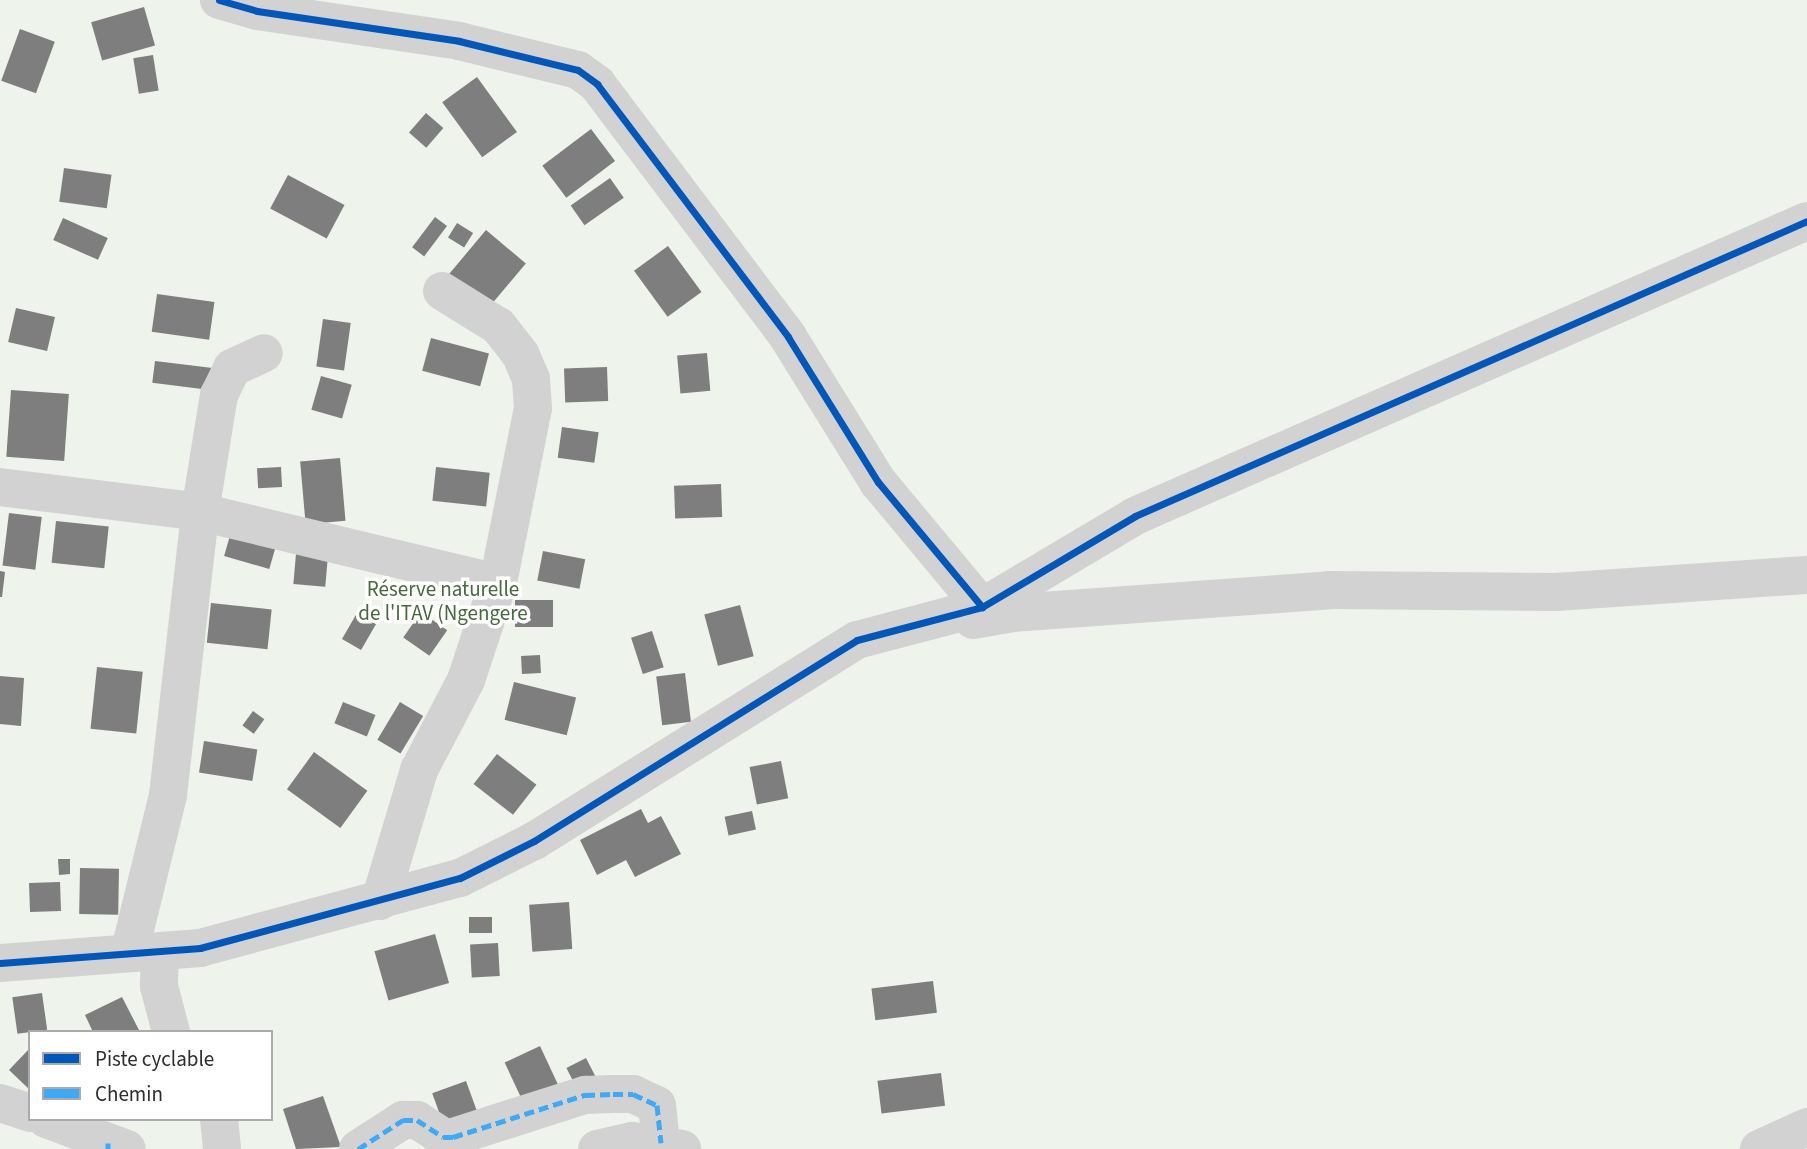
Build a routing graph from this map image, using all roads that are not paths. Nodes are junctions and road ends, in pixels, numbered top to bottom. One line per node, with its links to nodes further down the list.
1 (219, 0): 9 (street)
2 (1807, 221): 9 (street)
3 (442, 291): 8 (street)
4 (264, 353): 6 (street)
5 (0, 486): 6 (street)
6 (200, 512): 8 (street); 12 (street)
7 (1807, 575): 10 (street)
8 (498, 583): 11 (street)
9 (982, 607): 10 (street)
10 (857, 640): 11 (street)
11 (380, 901): 12 (street)
12 (145, 952): 13 (street); 14 (street)
13 (0, 963)
14 (171, 1030)
15 (0, 1103): 16 (street)
16 (28, 1112)
17 (51, 1121): 21 (street)
18 (219, 1121): 22 (street)
19 (1807, 1127): 25 (street)
20 (671, 1146): 23 (street); 24 (street)
21 (114, 1147)
22 (222, 1149)
23 (358, 1149)
24 (597, 1149)
25 (1759, 1149)

